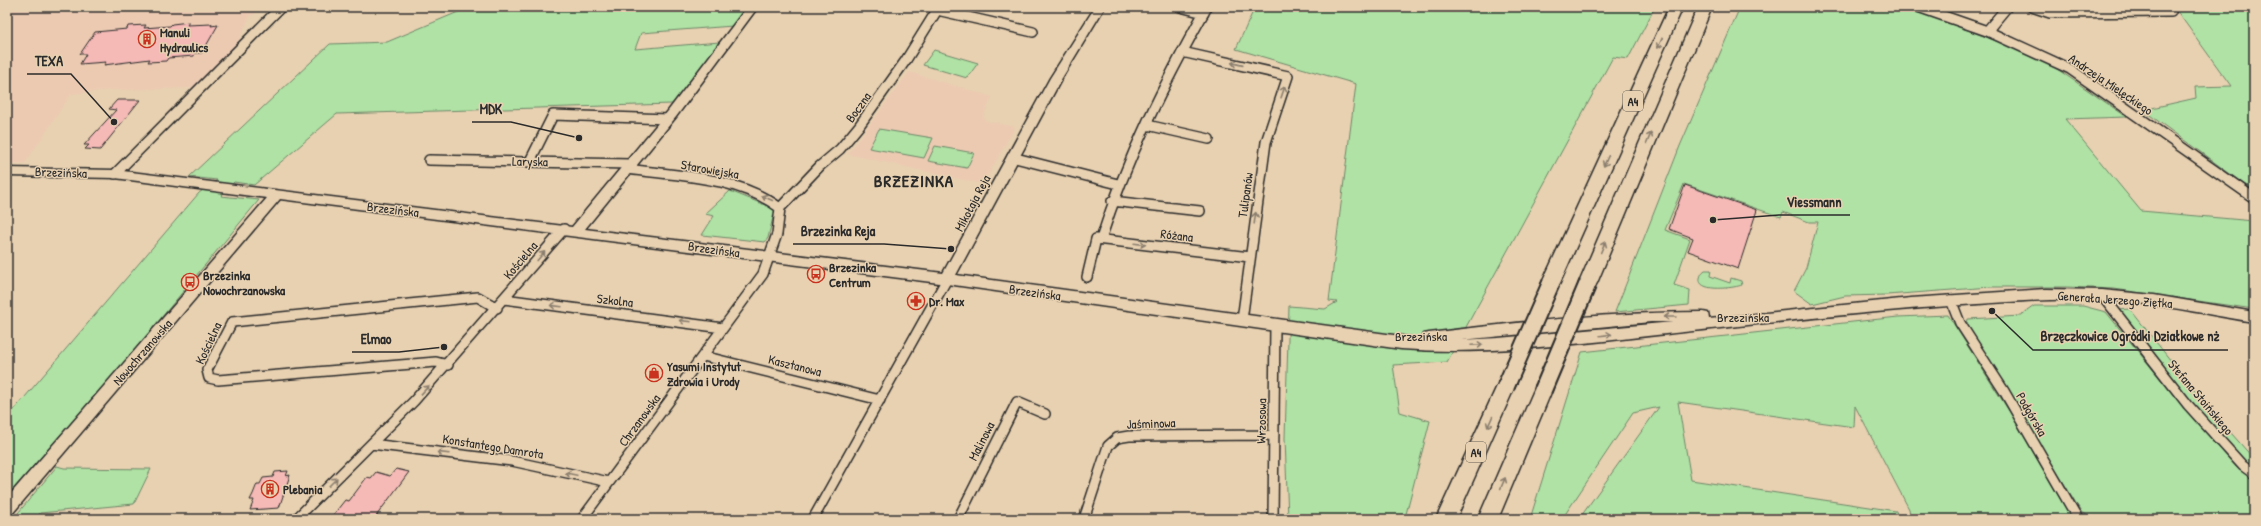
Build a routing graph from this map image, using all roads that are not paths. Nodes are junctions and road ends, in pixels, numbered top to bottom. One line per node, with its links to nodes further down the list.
1 (281, 7): 24 (street)
2 (753, 7): 16 (main road)
3 (1098, 7): 19 (main road, Mikołaja Reja)
4 (1180, 7): 11 (street)
5 (1676, 7): 61 (highway, A4, one-way to 61, bridge)
6 (1705, 7): 62 (highway, A4, one-way to 6, bridge)
7 (1918, 7): 13 (street, Andrzeja Mielęckiego)
8 (2007, 7): 13 (street)
9 (2032, 7): 12 (street)
10 (938, 8): 14 (street); 29 (street, Boczna)
11 (1206, 10): 15 (street)
12 (2171, 12)
13 (1987, 31): 27 (street, Andrzeja Mielęckiego)
14 (1033, 32)
15 (1182, 52): 17 (street); 34 (street, Tulipanów, one-way to 15)
16 (668, 119): 21 (street); 22 (main road)
17 (1147, 125): 18 (street); 25 (street)
18 (1209, 139)
19 (1012, 157): 25 (street); 36 (main road, Mikołaja Reja)
20 (429, 160): 21 (street, Laryska)
21 (530, 161): 22 (street, Laryska)
22 (628, 166): 29 (street, Starowiejska, one-way to 22); 31 (main road)
23 (7, 172): 24 (main road, Brzezińska)
24 (115, 174): 26 (main road, Brzezińska)
25 (1118, 184): 28 (street)
26 (277, 195): 31 (main road, Brzezińska); 54 (main road, Nowochrzanowska)
27 (2254, 198)
28 (1112, 201): 30 (street); 32 (street)
29 (780, 208): 33 (street)
30 (1200, 211)
31 (570, 230): 33 (main road, Brzezińska); 38 (street, Kościelna, one-way to 31)
32 (1099, 239): 34 (street, Różana, one-way to 34); 35 (street)
33 (770, 257): 36 (main road, Brzezińska); 45 (street, Chrzanowska)
34 (1250, 257): 43 (street, Tulipanów)
35 (1087, 277)
36 (947, 279): 43 (main road, Brzezińska); 48 (street, Mikołaja Reja)
37 (2102, 295): 39 (main road, Generała Jerzego Ziętka); 42 (main road, Generała Jerzego Ziętka); 52 (street, Stefana Stoińskiego)
38 (504, 299): 40 (street, Kościelna); 45 (street, Szkolna, one-way to 38)
39 (1951, 300): 41 (main road, Generała Jerzego Ziętka); 63 (street, Podgórska)
40 (497, 308): 47 (street, Kościelna); 47 (street, Kościelna)
41 (1779, 317): 44 (main road, Brzezińska)
42 (2254, 317)
43 (1242, 320): 44 (main road, Brzezińska)
44 (1275, 324): 50 (street, Wrzosowa)
45 (723, 328): 46 (street, Chrzanowska)
46 (703, 356): 48 (street, Kasztanowa); 53 (street, Chrzanowska)
47 (448, 365): 51 (street, Kościelna, one-way to 47)
48 (880, 400): 57 (street, Mikołaja Reja)
49 (1045, 414): 58 (street, Malinowa)
50 (1274, 435): 59 (street, Jaśminowa); 60 (street, Wrzosowa)
51 (371, 444): 53 (street, Konstantego Damrota, one-way to 51); 55 (street, Kościelna, one-way to 51)
52 (2254, 474)
53 (610, 482): 56 (street, Chrzanowska)
54 (7, 509)
55 (296, 519)
56 (582, 519)
57 (813, 519)
58 (958, 519)
59 (1084, 519)
60 (1273, 519)
61 (1446, 519)
62 (1488, 519)
63 (2078, 519)

